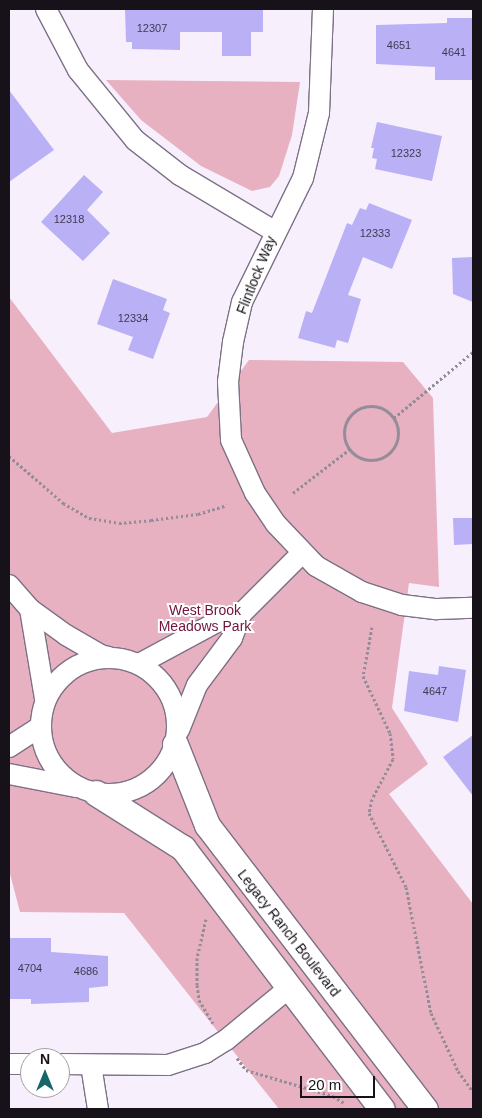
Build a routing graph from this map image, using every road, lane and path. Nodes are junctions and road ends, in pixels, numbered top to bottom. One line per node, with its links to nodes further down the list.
1 (46, 9): 3 (street)
2 (323, 9): 3 (street, Flintlock Way)
3 (274, 231): 10 (street, Flintlock Way)
4 (473, 352): 5 (path)
5 (394, 418): 6 (path); 6 (path)
6 (350, 449): 8 (path)
7 (9, 456): 9 (path)
8 (293, 493)
9 (227, 505)
10 (302, 554): 12 (street, Flintlock Way); 14 (street)
11 (9, 585): 13 (street)
12 (473, 608)
13 (30, 609): 16 (street); 18 (street)
14 (241, 614): 17 (street); 20 (street)
15 (372, 627): 30 (path)
16 (113, 658): 17 (street); 18 (street)
17 (139, 664): 20 (street)
18 (46, 699): 19 (street)
19 (40, 727): 21 (street); 23 (street)
20 (176, 739): 23 (street); 34 (street, Legacy Ranch Boulevard)
21 (9, 747)
22 (9, 774): 23 (street)
23 (89, 790): 25 (street)
24 (207, 915): 26 (path)
25 (290, 987): 29 (street); 33 (street)
26 (205, 1012)
27 (70, 1064): 29 (street)
28 (241, 1064): 31 (path)
29 (91, 1065): 32 (street)
30 (473, 1092)
31 (347, 1104)
32 (98, 1109)
33 (382, 1109)
34 (425, 1109)

